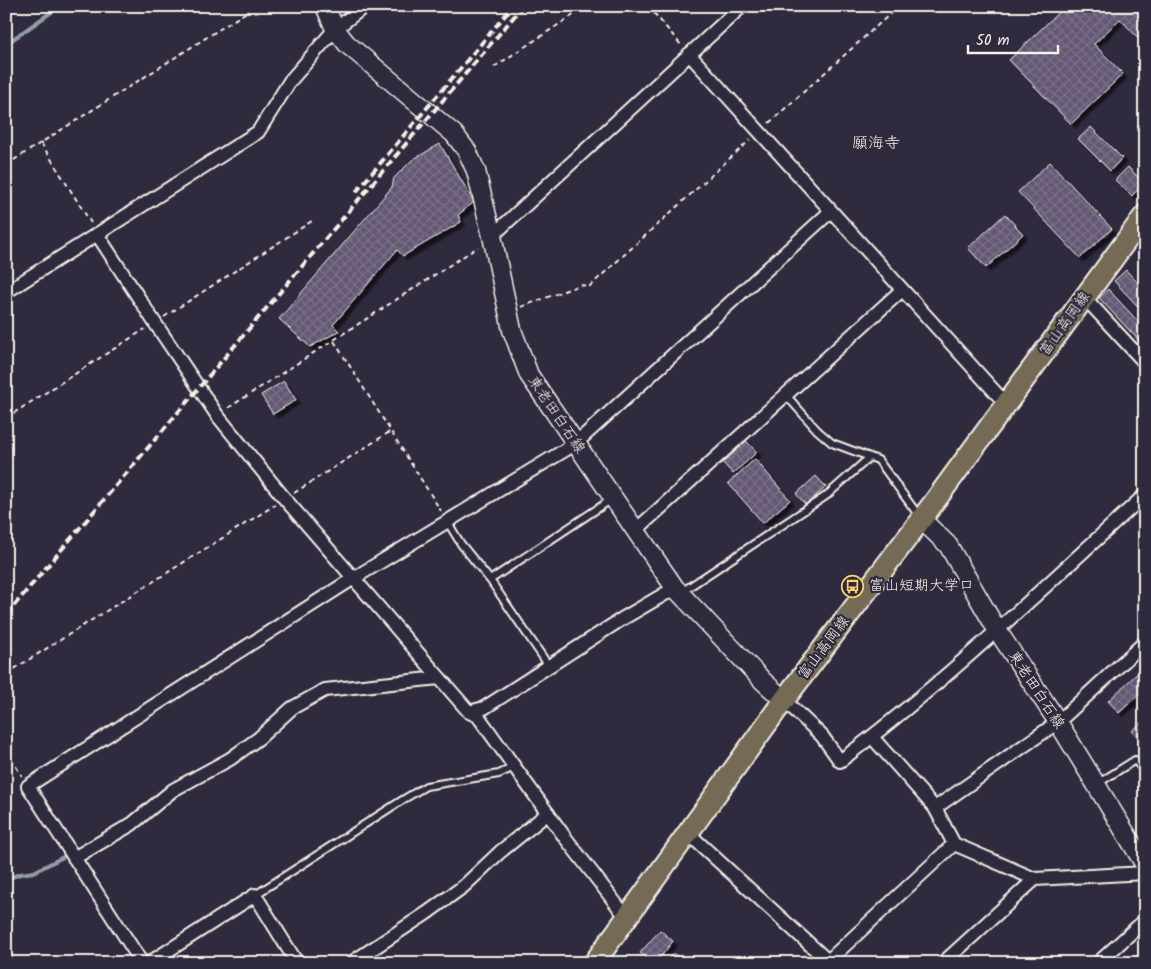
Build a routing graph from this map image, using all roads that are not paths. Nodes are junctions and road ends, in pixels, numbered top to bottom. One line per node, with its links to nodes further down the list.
1 (324, 6): 4 (main road, 東老田白石線)
2 (365, 6): 4 (street)
3 (742, 6): 5 (street)
4 (335, 29): 8 (street); 9 (main road, 東老田白石線)
5 (689, 54): 6 (street); 9 (street)
6 (830, 212): 10 (street); 16 (street)
7 (1145, 215): 12 (main road, 富山高岡線)
8 (97, 234): 11 (street); 23 (street)
9 (492, 236): 16 (main road, 東老田白石線)
10 (902, 290): 14 (street); 15 (street)
11 (6, 292)
12 (1085, 298): 13 (street); 15 (main road, 富山高岡線)
13 (1145, 363)
14 (786, 395): 17 (lane); 22 (street)
15 (1006, 404): 20 (main road, 富山高岡線)
16 (575, 444): 19 (main road, 東老田白石線); 21 (street)
17 (870, 457): 20 (lane); 25 (lane)
18 (1145, 495): 26 (street)
19 (613, 499): 22 (main road, 東老田白石線); 24 (lane)
20 (921, 519): 26 (main road, 東老田白石線); 30 (main road, 富山高岡線)
21 (447, 521): 23 (street); 24 (lane)
22 (635, 531): 25 (main road, 東老田白石線)
23 (354, 578): 29 (street); 41 (street)
24 (490, 580): 28 (lane)
25 (677, 591): 28 (street); 30 (main road, 東老田白石線)
26 (997, 630): 32 (main road, 東老田白石線); 33 (street)
27 (1145, 642): 32 (street)
28 (549, 666): 31 (street)
29 (439, 678): 31 (street); 41 (street)
30 (784, 700): 33 (street); 39 (main road, 富山高岡線)
31 (469, 712): 34 (street)
32 (1058, 722): 36 (main road, 東老田白石線); 37 (street)
33 (872, 737): 37 (street)
34 (514, 767): 38 (street); 45 (lane)
35 (1145, 772): 36 (lane)
36 (1096, 785): 42 (main road, 東老田白石線)
37 (935, 808): 40 (street)
38 (548, 813): 46 (street); 52 (street)
39 (688, 834): 46 (main road, 富山高岡線); 48 (street)
40 (954, 844): 44 (street); 48 (street)
41 (74, 858): 49 (street)
42 (1145, 866)
43 (1145, 873): 44 (street)
44 (1036, 878): 54 (street)
45 (255, 895): 50 (street); 51 (street)
46 (627, 918): 53 (main road, 富山高岡線)
47 (1145, 920): 55 (street)
48 (826, 961)
49 (142, 963)
50 (149, 963)
51 (297, 963)
52 (351, 963)
53 (594, 963)
54 (943, 963)
55 (1098, 963)

